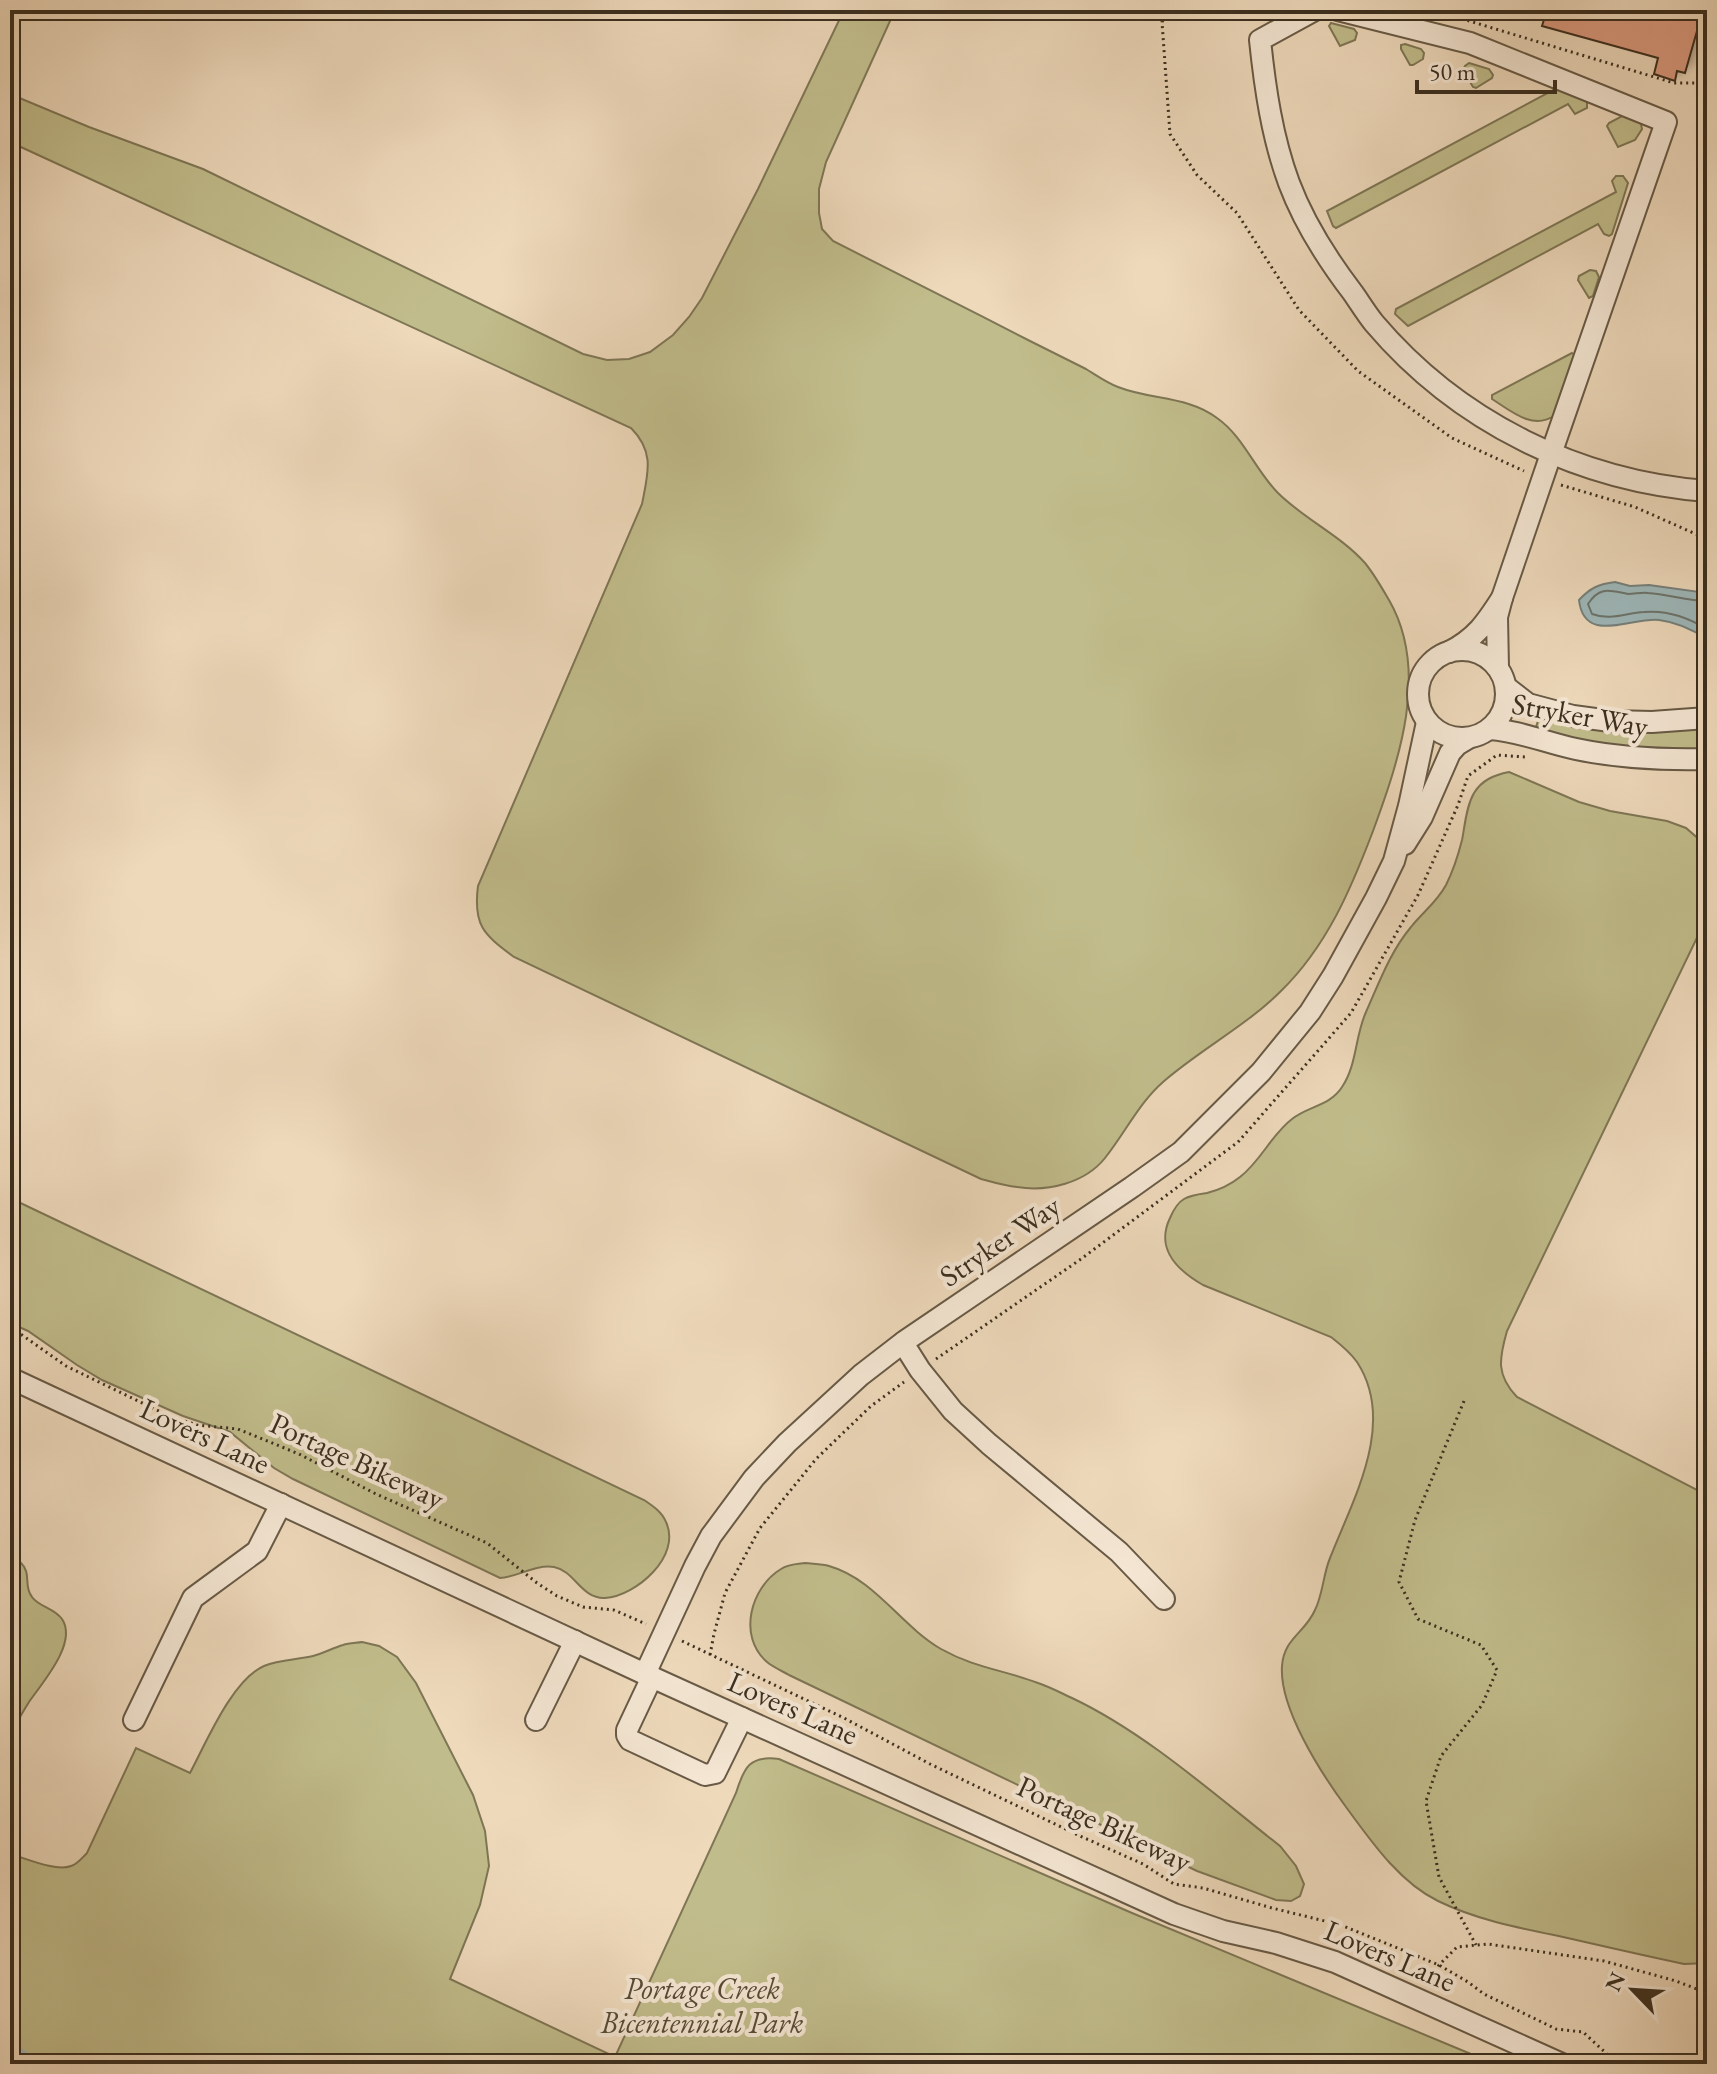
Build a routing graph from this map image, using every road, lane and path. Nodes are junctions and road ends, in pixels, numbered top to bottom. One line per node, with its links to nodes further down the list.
1 (1315, 10): 5 (street)
2 (1338, 10): 5 (street)
3 (1433, 10): 4 (path)
4 (1707, 83)
5 (1551, 454): 6 (street); 7 (street)
6 (1707, 491)
7 (1502, 598): 8 (street); 9 (street)
8 (1449, 652): 9 (street, Stryker Way); 11 (street, Stryker Way)
9 (1502, 678): 10 (street, Stryker Way); 12 (street, Stryker Way)
10 (1707, 718)
11 (1427, 722): 13 (street); 15 (street, Stryker Way)
12 (1490, 729): 13 (street, Stryker Way); 14 (street, Stryker Way)
13 (1467, 739): 15 (street, Stryker Way)
14 (1707, 759)
15 (1394, 861): 17 (street, Stryker Way)
16 (10, 1330): 22 (path, Portage Bikeway)
17 (903, 1343): 21 (street); 25 (street, Stryker Way)
18 (10, 1378): 20 (street, Lovers Lane)
19 (1464, 1401): 29 (path)
20 (281, 1504): 23 (street, Lovers Lane); 27 (street)
21 (1164, 1599)
22 (638, 1620)
23 (575, 1641): 25 (street, Lovers Lane); 28 (street)
24 (702, 1651): 30 (path, Portage Bikeway)
25 (649, 1675): 26 (street, Lovers Lane); 26 (street, Stryker Way)
26 (742, 1718): 32 (street, Lovers Lane)
27 (134, 1720)
28 (536, 1720)
29 (1476, 1945): 30 (path); 31 (path)
30 (1439, 1965): 32 (path); 34 (path, Portage Bikeway)
31 (1707, 1993)
32 (1419, 2000): 33 (street, Lovers Lane)
33 (1562, 2064)
34 (1628, 2064)

